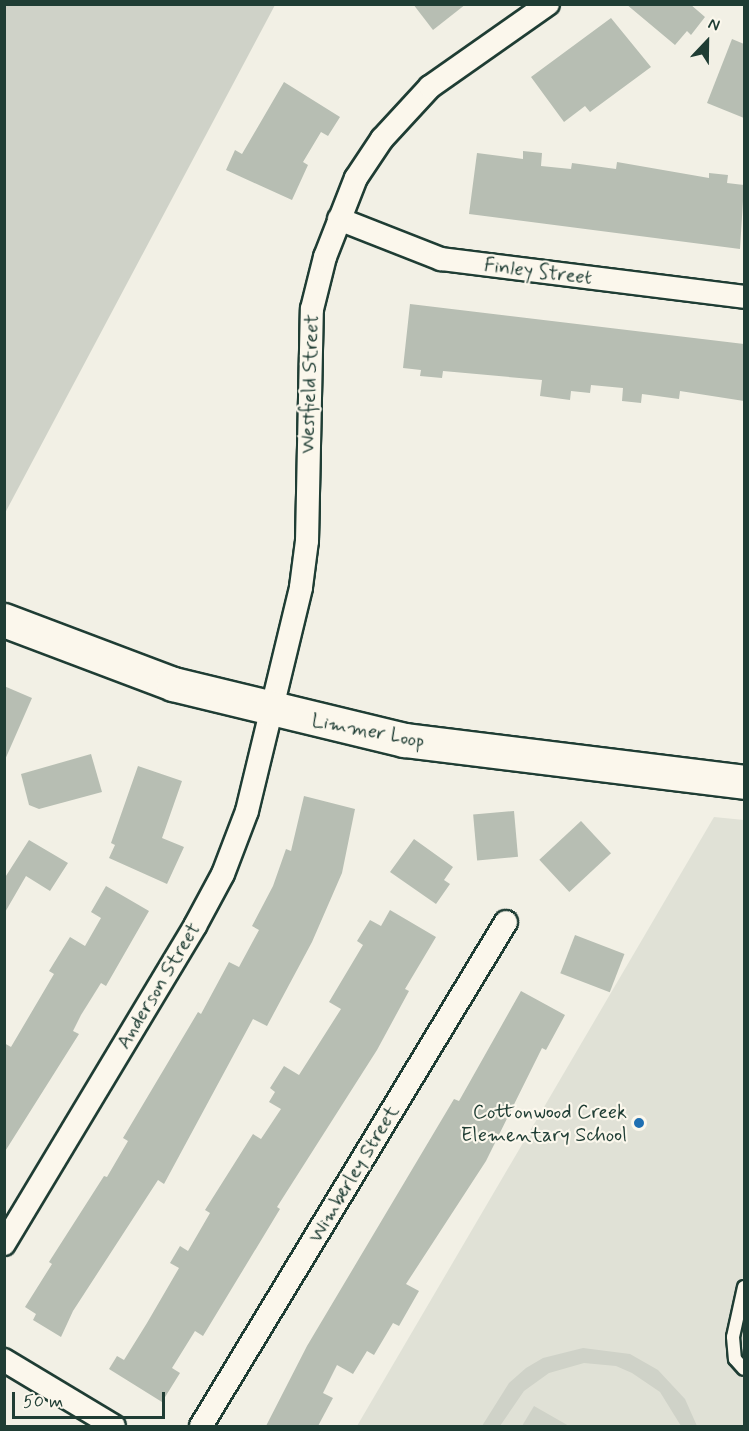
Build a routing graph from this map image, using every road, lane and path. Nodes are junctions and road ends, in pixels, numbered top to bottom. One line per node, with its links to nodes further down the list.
1 (548, 4): 2 (street, Westfield Street)
2 (339, 219): 3 (street, Finley Street); 5 (street, Westfield Street)
3 (744, 297)
4 (4, 620): 5 (street, Limmer Loop)
5 (271, 711): 6 (street, Limmer Loop); 8 (street, Anderson Street)
6 (744, 782)
7 (506, 922): 13 (street, Wimberley Street)
8 (4, 1244)
9 (744, 1287): 11 (lane)
10 (4, 1360): 12 (street)
11 (744, 1369)
12 (114, 1426)
13 (201, 1426)

